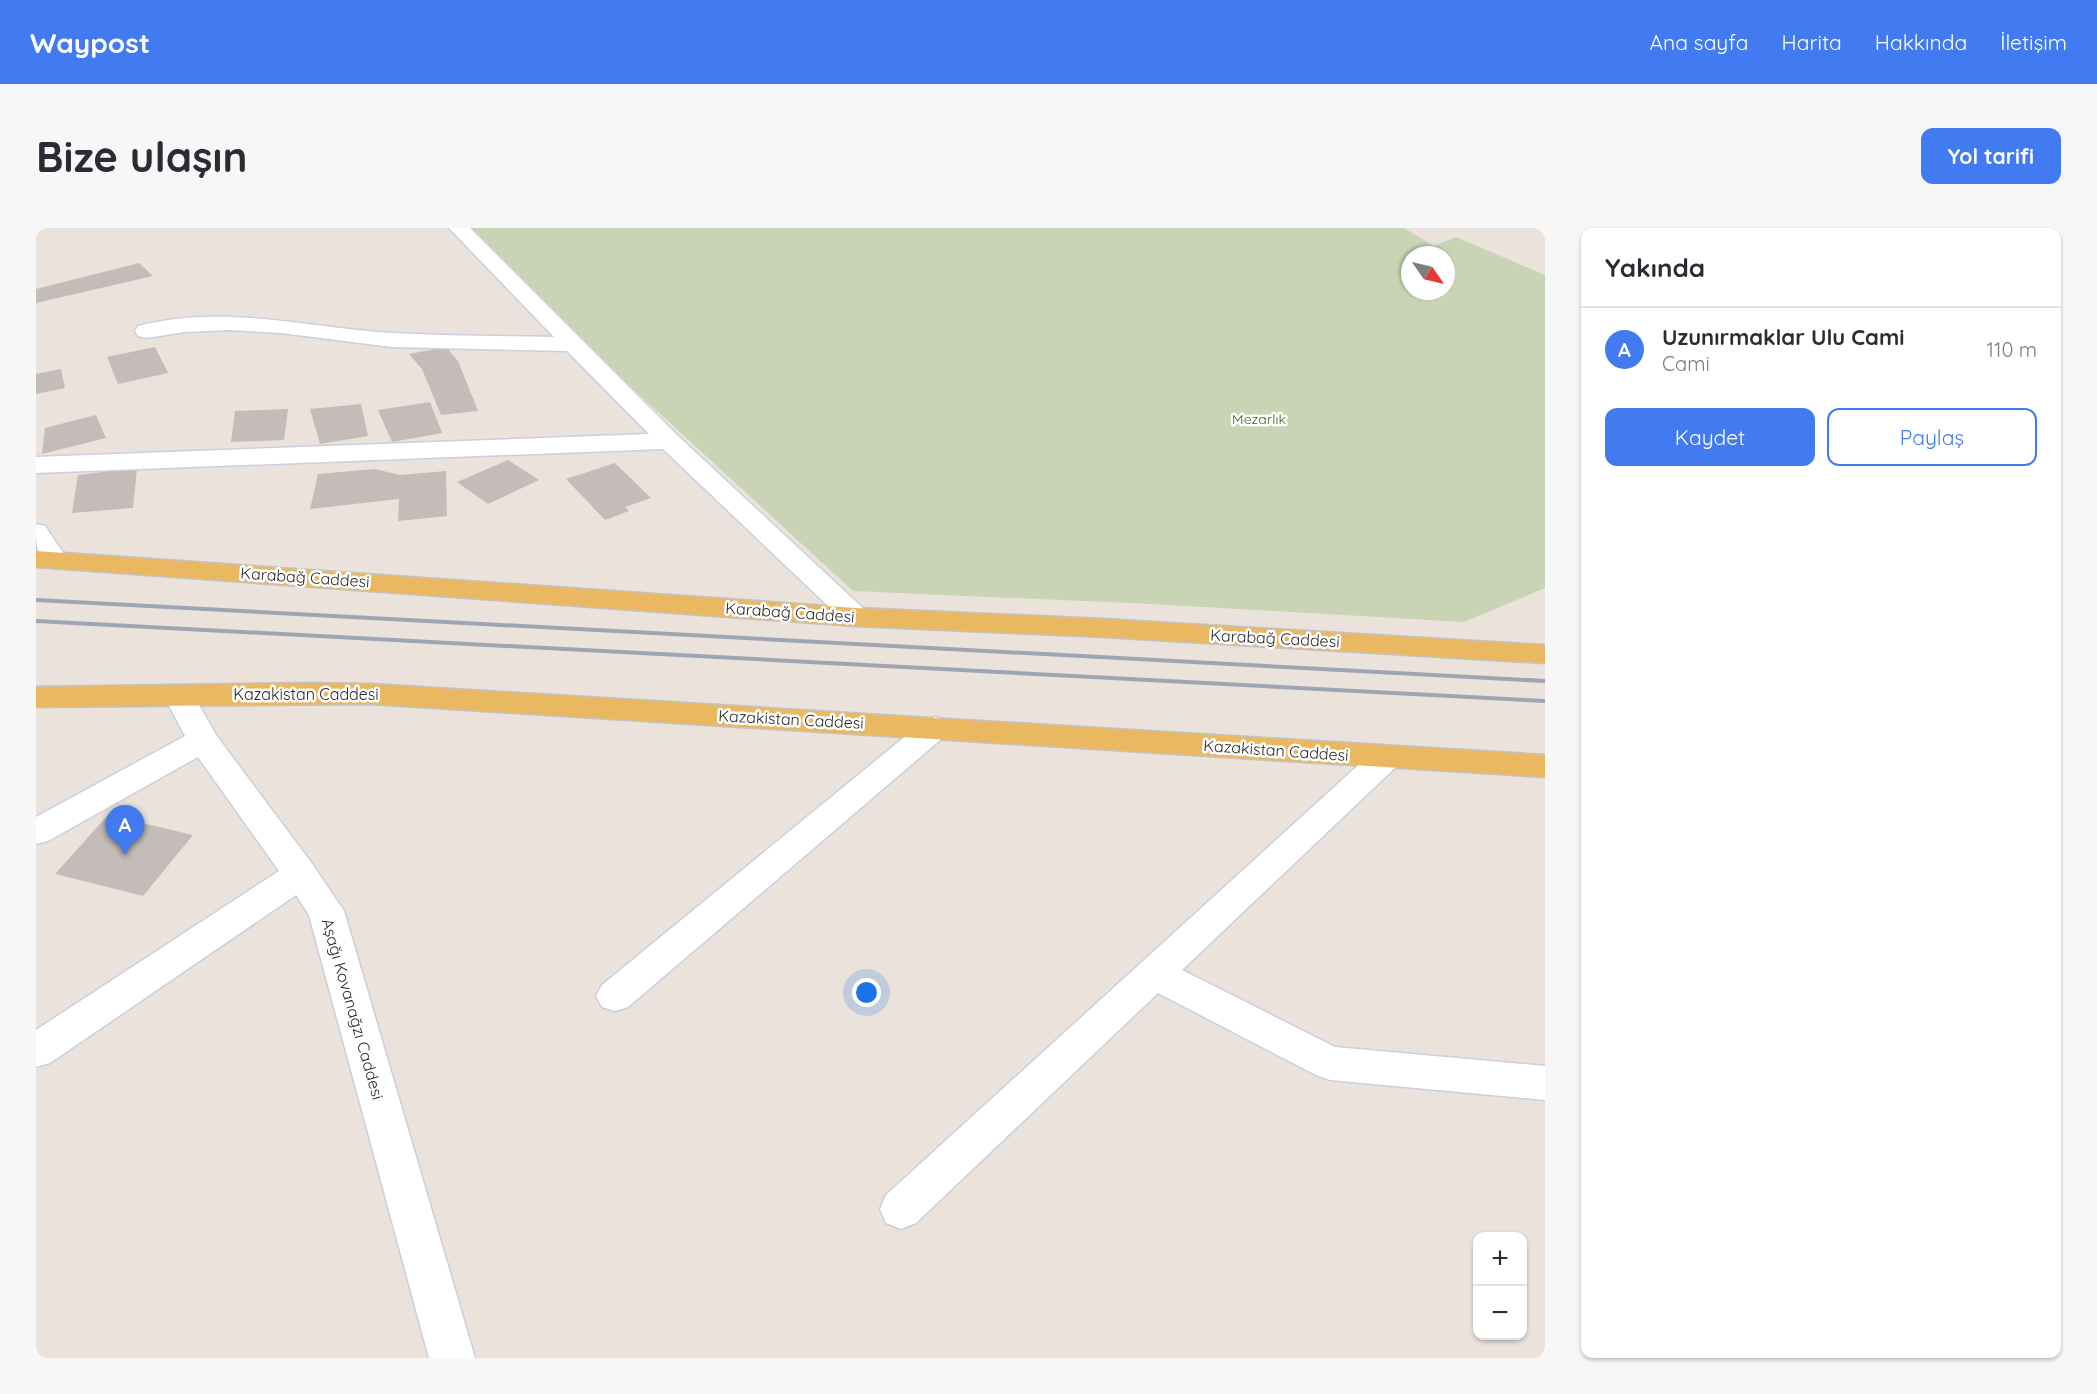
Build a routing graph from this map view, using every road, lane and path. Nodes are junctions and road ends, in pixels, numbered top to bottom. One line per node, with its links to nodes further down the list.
1 (459, 228): 3 (street)
2 (146, 331): 3 (street)
3 (572, 344): 4 (street)
4 (669, 441): 5 (street); 8 (street)
5 (36, 465)
6 (36, 532): 7 (street)
7 (45, 559): 8 (main road, Karabağ Caddesi)
8 (856, 617): 9 (main road, Karabağ Caddesi)
9 (1545, 654)
10 (179, 696): 11 (main road, Kazakistan Caddesi); 12 (main road, Kazakistan Caddesi); 13 (street, Aşağı Kovanağzı Caddesi)
11 (36, 697)
12 (935, 728): 14 (main road, Kazakistan Caddesi); 19 (street)
13 (203, 740): 16 (street); 17 (street, Aşağı Kovanağzı Caddesi)
14 (1387, 757): 15 (main road, Kazakistan Caddesi); 18 (street)
15 (1545, 766)
16 (36, 832)
17 (301, 874): 20 (street); 23 (street, Aşağı Kovanağzı Caddesi)
18 (1154, 973): 21 (street); 22 (street)
19 (615, 996)
20 (36, 1051)
21 (1545, 1083)
22 (901, 1209)
23 (452, 1358)

